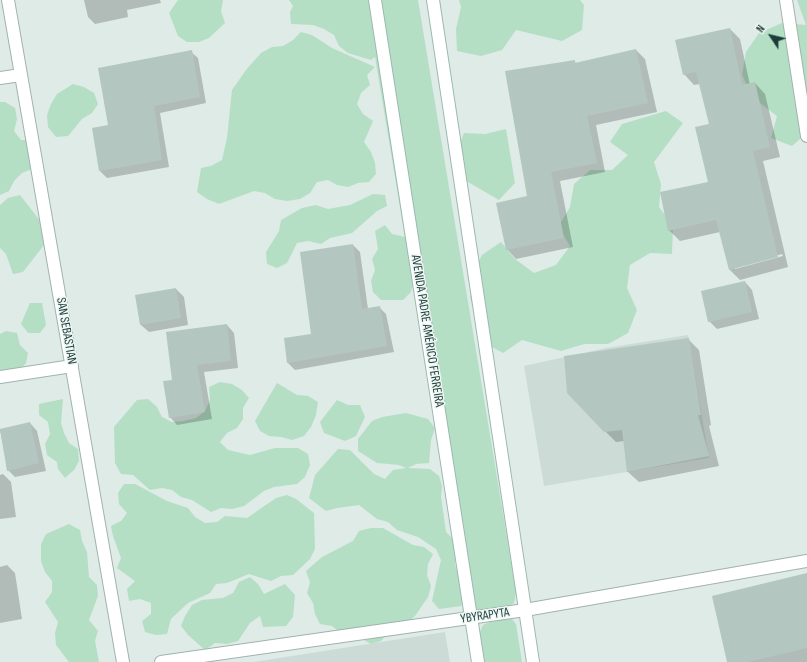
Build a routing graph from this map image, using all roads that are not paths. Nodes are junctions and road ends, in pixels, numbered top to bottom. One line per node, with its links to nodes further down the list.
1 (8, 0): 5 (street, SAN SEBASTIAN)
2 (376, 0): 12 (street, AVENIDA PADRE AMÉRICO FERREIRA)
3 (433, 0): 11 (street)
4 (786, 0): 7 (street)
5 (21, 75): 6 (street); 8 (street, SAN SEBASTIAN)
6 (0, 78)
7 (807, 136)
8 (72, 366): 9 (street); 13 (street, SAN SEBASTIAN)
9 (0, 377)
10 (807, 562): 11 (street, YBYRAPYTA)
11 (524, 610): 12 (street, YBYRAPYTA); 16 (street)
12 (472, 617): 14 (street, YBYRAPYTA); 15 (street, AVENIDA PADRE AMÉRICO FERREIRA)
13 (123, 662)
14 (161, 662)
15 (478, 662)
16 (533, 662)

